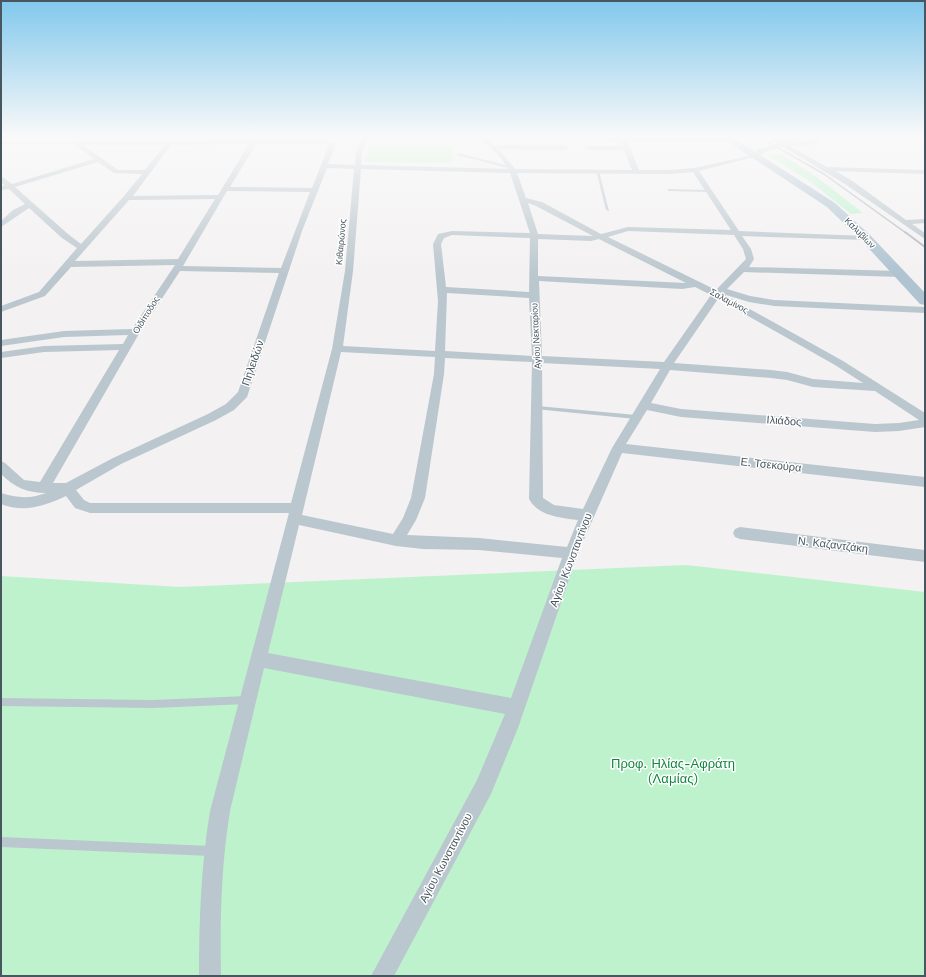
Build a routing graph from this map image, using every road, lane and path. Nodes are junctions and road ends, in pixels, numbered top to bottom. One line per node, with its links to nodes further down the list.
1 (7, 183): 12 (street)
2 (23, 183): 12 (street)
3 (139, 183): 18 (street)
4 (228, 183): 17 (street, Οιδίποδος)
5 (317, 183): 14 (street, Πηλειδών)
6 (357, 183): 47 (street, Κιθαιρώνος)
7 (518, 183): 19 (street, Αγίου Νεκταρίου)
8 (600, 183): 21 (lane)
9 (703, 183): 16 (street, Αγίου Κωνσταντίνου)
10 (797, 183): 29 (main road, Καλυβίων)
11 (848, 183): 23 (street)
12 (11, 186): 13 (street); 20 (street)
13 (1, 189)
14 (314, 190): 17 (street); 34 (street, Πηλειδών)
15 (669, 190): 16 (lane)
16 (708, 191): 25 (street, Αγίου Κωνσταντίνου)
17 (221, 193): 18 (street); 32 (street, Οιδίποδος)
18 (127, 198): 30 (street)
19 (525, 200): 26 (street, Αγίου Νεκταρίου); 28 (street, Σαλαμίνος)
20 (30, 204): 24 (street); 30 (street)
21 (608, 210)
22 (925, 221): 23 (street)
23 (906, 222): 27 (street)
24 (1, 225)
25 (736, 233): 28 (street); 29 (street); 33 (street, Αγίου Κωνσταντίνου)
26 (535, 236): 28 (street); 36 (street, Αγίου Νεκταρίου); 38 (street)
27 (925, 237)
28 (601, 238): 37 (street, Σαλαμίνος)
29 (866, 238): 35 (main road, Καλυβίων)
30 (82, 248): 31 (street)
31 (69, 264): 32 (street); 42 (street)
32 (178, 265): 34 (street); 44 (street, Οιδίποδος)
33 (742, 270): 35 (street); 39 (street, Αγίου Κωνσταντίνου)
34 (285, 271): 62 (street, Πηλειδών)
35 (900, 274): 41 (main road, Καλυβίων)
36 (534, 278): 37 (street); 40 (street, Αγίου Νεκταρίου)
37 (695, 284): 39 (street, Σαλαμίνος)
38 (442, 290): 40 (street); 49 (street)
39 (719, 292): 43 (street); 51 (street, Αγίου Κωνσταντίνου); 52 (street, Σαλαμίνος)
40 (534, 295): 50 (street, Αγίου Νεκταρίου)
41 (925, 301)
42 (1, 309)
43 (925, 310)
44 (135, 332): 45 (street); 46 (street, Οιδίποδος)
45 (1, 343)
46 (127, 347): 48 (street); 61 (street, Οιδίποδος)
47 (337, 349): 49 (street); 64 (street, Κιθαιρώνος)
48 (1, 355)
49 (441, 356): 50 (street); 67 (street)
50 (537, 360): 51 (street); 54 (street, Αγίου Νεκταρίου)
51 (667, 366): 52 (street); 53 (street, Αγίου Κωνσταντίνου)
52 (879, 388): 56 (street, Σαλαμίνος)
53 (644, 405): 55 (street, Αγίου Κωνσταντίνου); 57 (street, Ιλιάδος)
54 (537, 408): 55 (lane); 65 (street, Αγίου Νεκταρίου)
55 (636, 417): 58 (street, Αγίου Κωνσταντίνου)
56 (925, 418)
57 (925, 423)
58 (618, 448): 60 (street, Ε. Τσεκούρα); 65 (street, Αγίου Κωνσταντίνου)
59 (1, 466): 61 (street, Πηλειδών)
60 (925, 482)
61 (43, 488): 62 (street, Πηλειδών)
62 (68, 488): 63 (street); 64 (street)
63 (1, 499)
64 (296, 513): 67 (street); 70 (street, Κιθαιρώνος)
65 (587, 515): 68 (street, Αγίου Κωνσταντίνου)
66 (740, 533): 69 (street, Ν. Καζαντζάκη)
67 (396, 540): 68 (street)
68 (571, 553): 73 (street, Αγίου Κωνσταντίνου)
69 (925, 556)
70 (258, 659): 71 (street, Κιθαιρώνος); 73 (street)
71 (247, 700): 72 (lane); 75 (street, Κιθαιρώνος)
72 (1, 702)
73 (516, 707): 77 (street, Αγίου Κωνσταντίνου)
74 (1, 842): 75 (lane)
75 (213, 851): 76 (street, Κιθαιρώνος)
76 (210, 976)
77 (382, 976)

